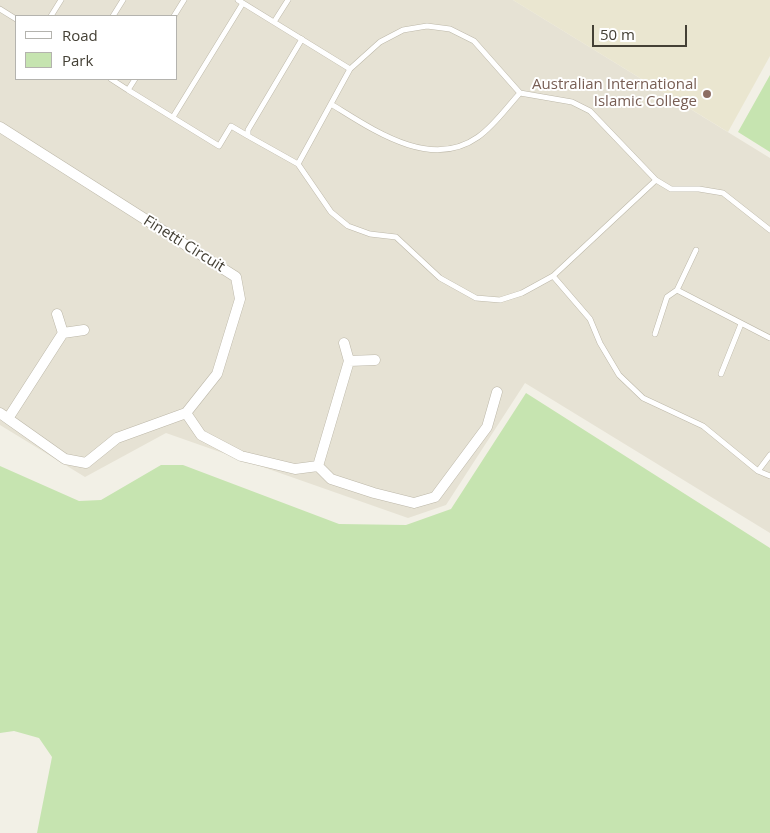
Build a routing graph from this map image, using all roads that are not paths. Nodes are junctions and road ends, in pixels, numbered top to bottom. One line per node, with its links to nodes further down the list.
1 (61, 0): 7 (lane)
2 (123, 0): 8 (lane)
3 (184, 0): 9 (lane)
4 (288, 0): 11 (lane)
5 (241, 1): 11 (lane); 19 (lane)
6 (0, 9): 10 (lane)
7 (52, 15)
8 (114, 15)
9 (175, 15)
10 (15, 18)
11 (274, 22): 12 (lane)
12 (302, 39): 13 (lane); 21 (lane)
13 (350, 69): 17 (lane); 18 (lane)
14 (112, 80): 16 (lane)
15 (134, 80): 16 (lane)
16 (128, 90): 19 (lane)
17 (520, 93): 18 (lane); 23 (lane)
18 (331, 104): 22 (lane)
19 (173, 117): 21 (lane)
20 (0, 127): 39 (street, Finetti Circuit)
21 (248, 136): 22 (lane)
22 (298, 164): 26 (lane)
23 (656, 180): 24 (lane); 26 (lane)
24 (770, 230)
25 (696, 250): 27 (lane)
26 (553, 276): 43 (lane)
27 (678, 290): 29 (lane); 32 (lane)
28 (57, 314): 31 (street)
29 (741, 324): 33 (lane); 37 (lane)
30 (84, 330): 31 (street)
31 (63, 333): 40 (street)
32 (655, 334)
33 (770, 338)
34 (344, 343): 36 (street)
35 (375, 360): 36 (street)
36 (349, 362): 42 (street)
37 (721, 374)
38 (497, 392): 42 (street)
39 (186, 413): 40 (street); 42 (street)
40 (4, 415)
41 (770, 455): 43 (lane)
42 (318, 466)
43 (758, 470): 44 (lane)
44 (770, 476)

